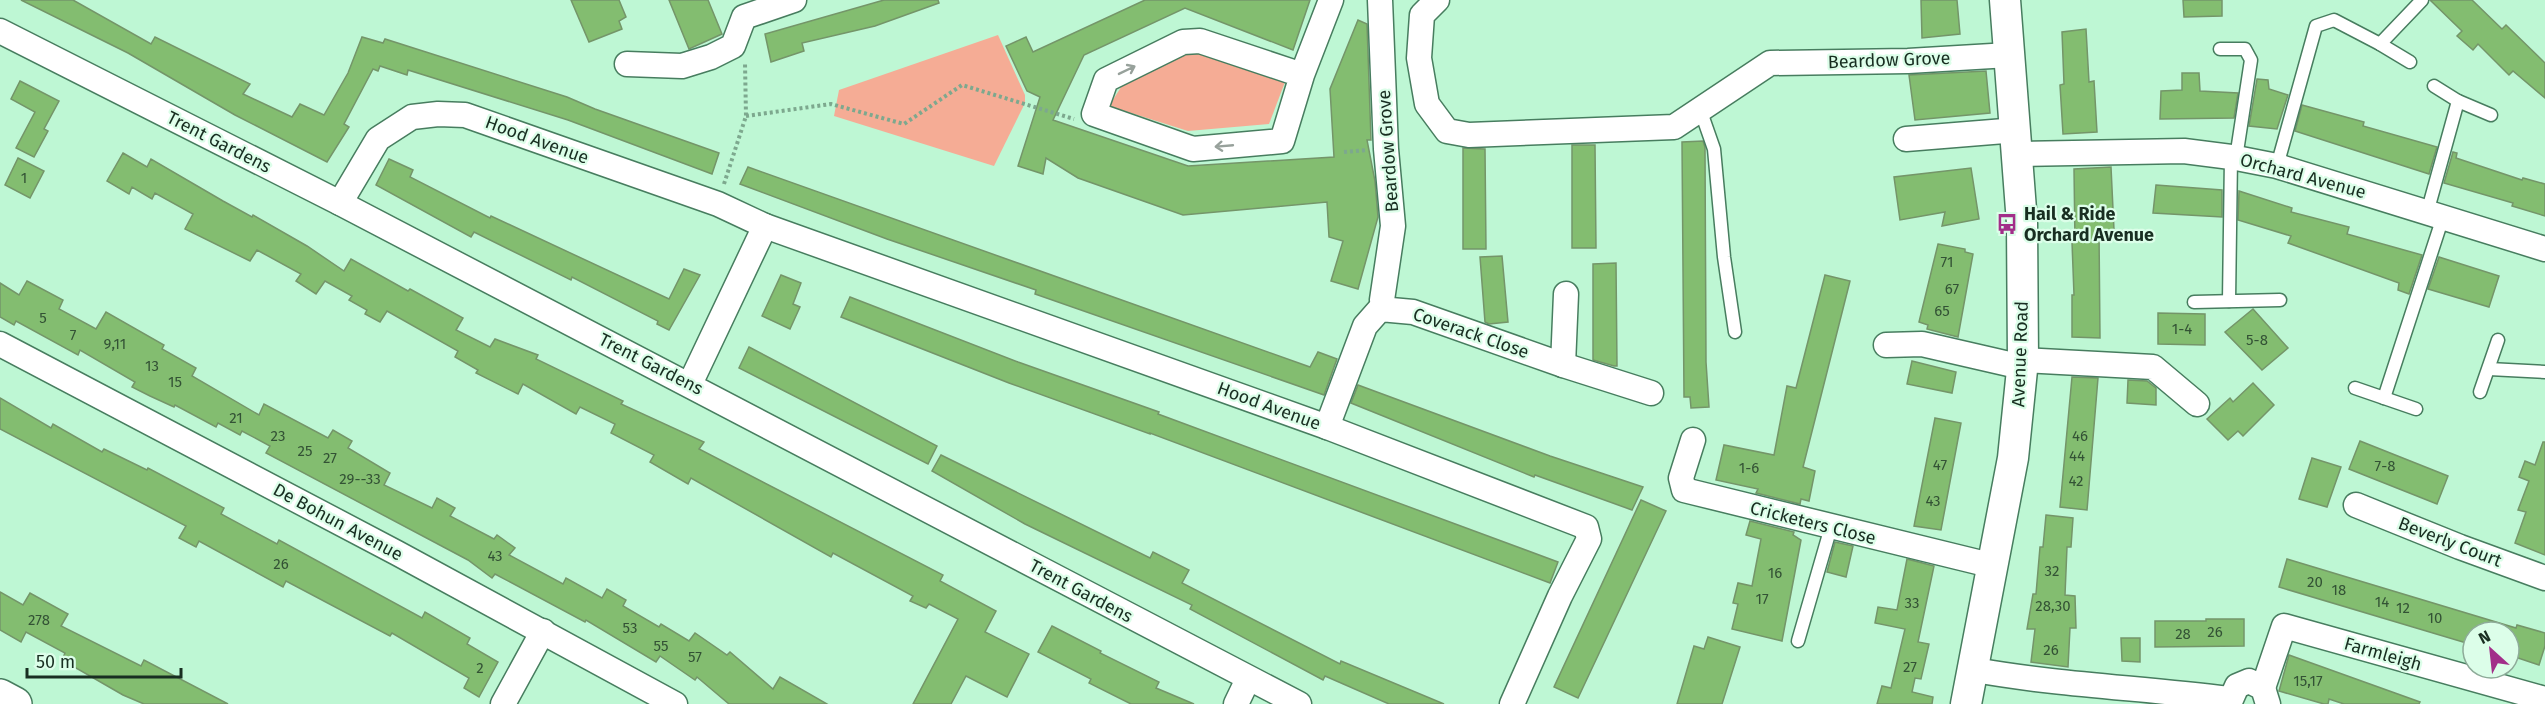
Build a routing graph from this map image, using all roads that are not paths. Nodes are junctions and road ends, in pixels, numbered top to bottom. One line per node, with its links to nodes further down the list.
1 (794, 0): 12 (street)
2 (1331, 0): 13 (street)
3 (1380, 0): 30 (street, Beardow Grove)
4 (1437, 0): 16 (street)
5 (2005, 0): 10 (street, Avenue Road)
6 (2422, 0): 8 (lane)
7 (0, 31): 22 (street, Trent Gardens)
8 (2380, 44): 11 (lane); 21 (lane)
9 (2220, 50): 20 (lane)
10 (2009, 55): 16 (street, Beardow Grove); 19 (street, Avenue Road)
11 (2410, 62)
12 (627, 64)
13 (1302, 75): 13 (street, one-way to 13)
14 (2434, 86): 15 (lane)
15 (2458, 101): 17 (lane); 23 (lane)
16 (1700, 110): 31 (lane)
17 (2491, 115)
18 (1906, 139): 19 (street, Orchard Avenue)
19 (2017, 142): 20 (street, Orchard Avenue); 35 (street, Avenue Road)
20 (2233, 158): 21 (street, Orchard Avenue); 28 (lane)
21 (2277, 166): 23 (street, Orchard Avenue)
22 (340, 203): 24 (street, Hood Avenue); 39 (street, Trent Gardens)
23 (2435, 215): 25 (street, Orchard Avenue); 43 (lane)
24 (765, 226): 39 (street); 46 (street, Hood Avenue)
25 (2545, 249)
26 (1566, 294): 36 (street)
27 (2280, 300): 28 (lane)
28 (2229, 301): 29 (lane)
29 (2194, 302)
30 (1381, 305): 36 (street, Coverack Close); 46 (street)
31 (1735, 332)
32 (2498, 340): 37 (lane)
33 (0, 344): 52 (street, De Bohun Avenue)
34 (1886, 345): 35 (street)
35 (2023, 364): 44 (street); 50 (street, Avenue Road)
36 (1563, 365): 42 (street, Coverack Close)
37 (2489, 369): 38 (lane); 41 (lane)
38 (2545, 372)
39 (690, 384): 55 (street, Trent Gardens)
40 (2355, 388): 43 (lane)
41 (2480, 392)
42 (1651, 393)
43 (2384, 398): 45 (lane)
44 (2197, 404)
45 (2416, 409)
46 (1327, 427): 65 (street, Hood Avenue)
47 (1694, 440): 49 (street, Cricketers Close)
48 (2356, 505): 51 (street, Beverly Court)
49 (1831, 527): 50 (street, Cricketers Close); 53 (lane)
50 (1994, 566): 54 (street, Avenue Road)
51 (2545, 578)
52 (543, 631): 62 (street); 63 (street, De Bohun Avenue)
53 (1798, 641)
54 (1975, 670): 59 (street, Farmleigh); 66 (street, Avenue Road)
55 (1248, 679): 60 (street, Trent Gardens); 64 (street)
56 (0, 696): 61 (main road)
57 (2265, 696): 58 (street, Farmleigh); 59 (street, Farmleigh)
58 (2545, 699)
59 (2229, 701)
60 (1292, 702)
61 (15, 704)
62 (503, 704)
63 (675, 704)
64 (1236, 704)
65 (1512, 704)
66 (1966, 704)

